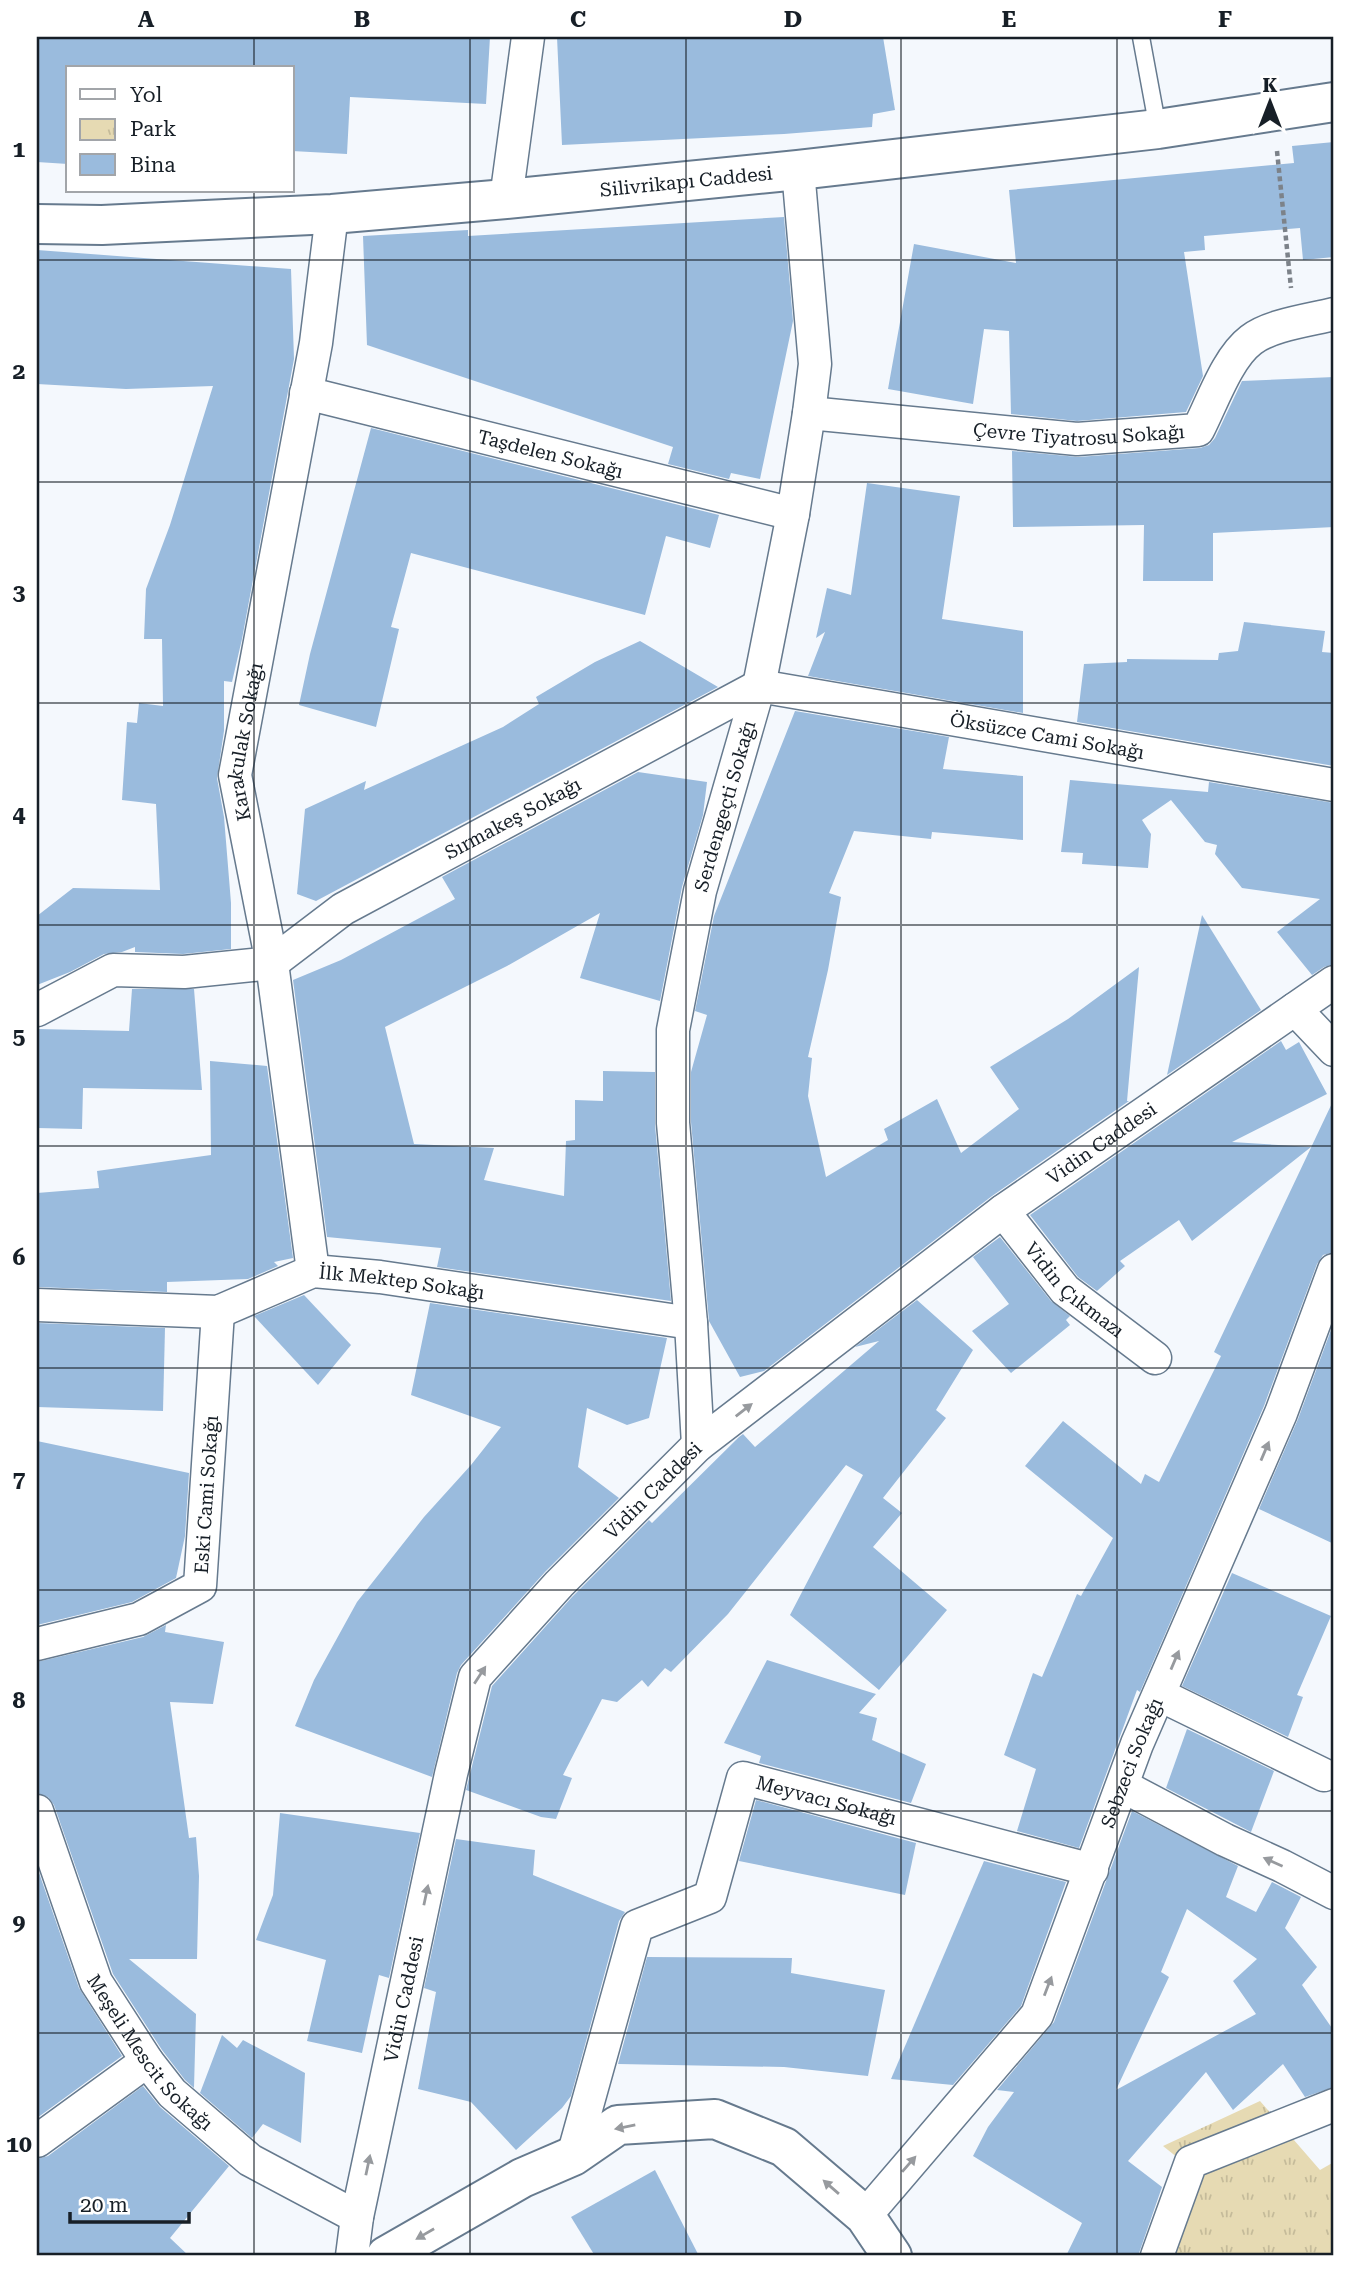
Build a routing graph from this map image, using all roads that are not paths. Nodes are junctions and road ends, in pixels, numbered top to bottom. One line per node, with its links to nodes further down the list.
1 (528, 37): 6 (street)
2 (1141, 37): 4 (lane)
3 (1334, 102): 4 (main road, Silivrikapı Caddesi)
4 (1158, 130): 5 (main road, Silivrikapı Caddesi)
5 (798, 170): 6 (main road, Silivrikapı Caddesi); 11 (street, Serdengeçti Sokağı)
6 (506, 199): 7 (main road, Silivrikapı Caddesi)
7 (332, 214): 8 (main road, Silivrikapı Caddesi); 10 (street, Karakulak Sokağı)
8 (37, 224)
9 (1334, 314): 11 (street, Çevre Tiyatrosu Sokağı)
10 (306, 393): 12 (street, Taşdelen Sokağı); 15 (street, Karakulak Sokağı)
11 (809, 413): 12 (street, Serdengeçti Sokağı)
12 (793, 514): 13 (street, Serdengeçti Sokağı)
13 (759, 685): 14 (street, Öksüzce Cami Sokağı); 15 (street, Sırmakeş Sokağı); 25 (street, Serdengeçti Sokağı)
14 (1334, 785)
15 (272, 962): 18 (street); 22 (street, Karakulak Sokağı)
16 (1334, 982): 17 (street, Vidin Caddesi)
17 (1295, 1009): 19 (street); 20 (street, Vidin Caddesi)
18 (37, 1010)
19 (1334, 1050)
20 (1003, 1211): 26 (street, Vidin Çıkmazı); 27 (street, Vidin Caddesi, one-way to 20)
21 (1334, 1270): 29 (street, Sebzeci Sokağı, one-way to 21)
22 (313, 1271): 24 (street, İlk Mektep Sokağı); 25 (street, İlk Mektep Sokağı)
23 (37, 1305): 24 (street, İlk Mektep Sokağı)
24 (218, 1312): 28 (street, Eski Cami Sokağı)
25 (691, 1323): 27 (street, Serdengeçti Sokağı)
26 (1155, 1358)
27 (698, 1445): 40 (street, Vidin Caddesi, one-way to 27)
28 (37, 1644)
29 (1160, 1695): 30 (street); 31 (street, Sebzeci Sokağı)
30 (1324, 1775)
31 (1123, 1786): 33 (street, Sebzeci Sokağı); 34 (street, one-way to 31)
32 (37, 1811): 35 (street, Meşeli Mescit Sokağı)
33 (1092, 1870): 38 (street, Meyvacı Sokağı); 39 (street, Sebzeci Sokağı, one-way to 33)
34 (1334, 1893)
35 (146, 2061): 37 (street); 40 (street, Meşeli Mescit Sokağı)
36 (1334, 2105): 44 (street)
37 (37, 2141)
38 (573, 2156): 39 (main road, one-way to 38); 42 (main road, one-way to 42)
39 (864, 2216): 43 (main road)
40 (357, 2217): 41 (street, Vidin Caddesi)
41 (352, 2256)
42 (386, 2256)
43 (892, 2256)
44 (1157, 2256)

